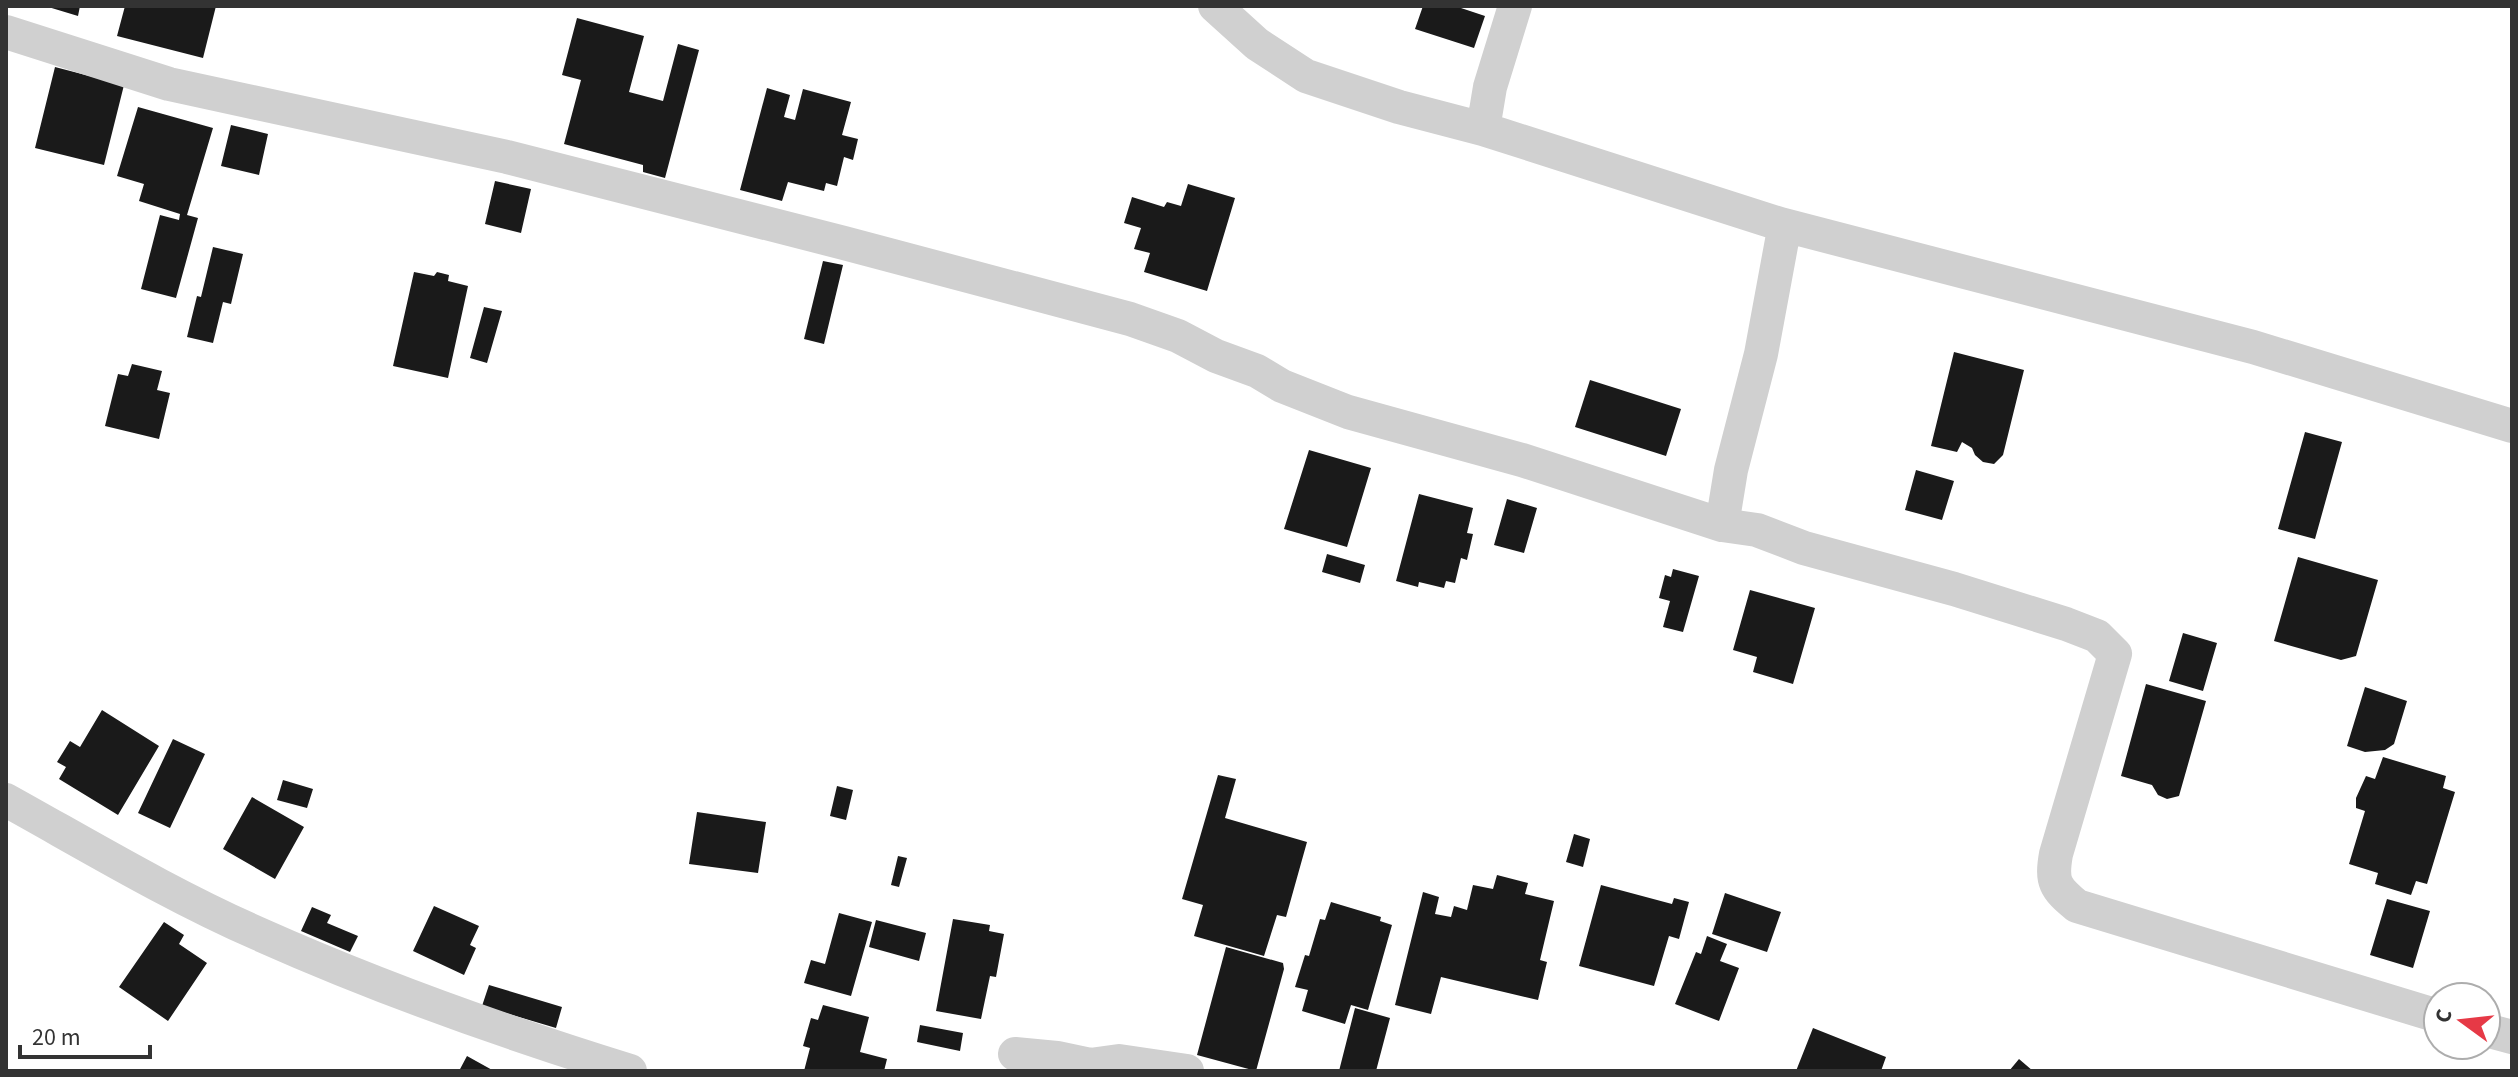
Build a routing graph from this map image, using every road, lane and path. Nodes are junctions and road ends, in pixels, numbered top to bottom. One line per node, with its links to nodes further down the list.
1 (1215, 6): 4 (street)
2 (1515, 6): 4 (street)
3 (6, 32): 7 (street)
4 (1483, 129): 5 (street)
5 (1780, 224): 6 (street); 7 (street)
6 (2512, 426)
7 (1722, 525): 9 (street)
8 (6, 800): 12 (street)
9 (2422, 1011)
10 (1015, 1054): 11 (street)
11 (1087, 1068): 13 (street)
12 (630, 1071)
13 (1187, 1071)

